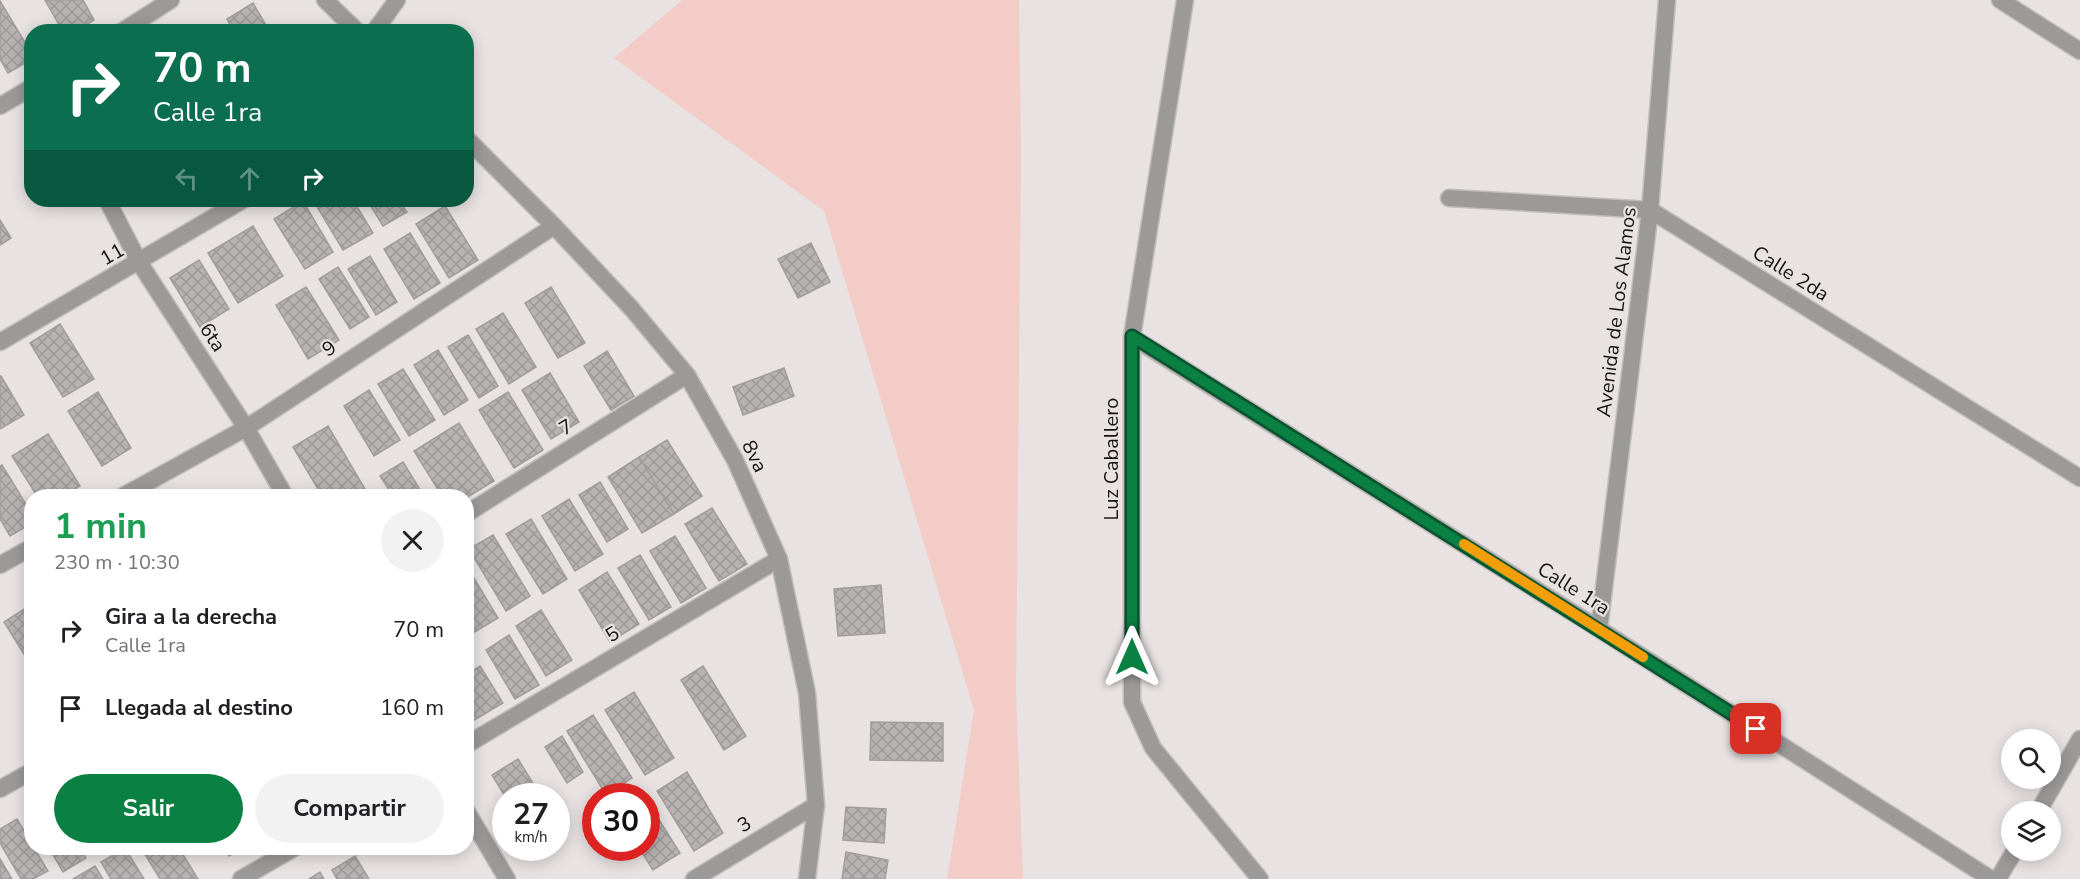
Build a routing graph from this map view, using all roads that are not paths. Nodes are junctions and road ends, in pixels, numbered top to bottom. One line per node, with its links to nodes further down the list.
1 (171, 0): 7 (street)
2 (325, 0): 8 (street)
3 (397, 0): 9 (street)
4 (1185, 0): 20 (street, Luz Caballero)
5 (1667, 0): 17 (street, Avenida de Los Alamos)
6 (2000, 0): 10 (street)
7 (134, 24)
8 (350, 24)
9 (380, 24)
10 (2080, 51)
11 (24, 92): 12 (street)
12 (0, 106)
13 (474, 146): 18 (street, 8va)
14 (1449, 198): 17 (street, Calle 2da)
15 (111, 207): 19 (street, 6ta)
16 (231, 207): 19 (street, 11)
17 (1650, 210): 24 (street, Calle 2da); 31 (street, Avenida de Los Alamos)
18 (554, 226): 22 (street, 8va); 23 (street, 9)
19 (139, 262): 21 (street, 11); 23 (street, 6ta)
20 (1132, 336): 31 (street, Calle 1ra); 45 (street, Luz Caballero)
21 (0, 342)
22 (687, 375): 27 (street, 7); 29 (street, 8va)
23 (246, 428): 25 (street, 9); 26 (street, 6ta)
24 (2080, 478)
25 (136, 489)
26 (281, 489)
27 (474, 509)
28 (24, 552): 30 (street)
29 (779, 560): 33 (street, 5); 37 (street, 8va)
30 (0, 565)
31 (1599, 629): 46 (street, Calle 1ra)
32 (2080, 739): 36 (street)
33 (474, 741)
34 (24, 776): 35 (street)
35 (0, 789)
36 (2044, 801)
37 (816, 805): 43 (street, 3); 44 (street, 8va)
38 (474, 823): 42 (street)
39 (282, 855): 41 (street)
40 (2009, 861): 47 (street)
41 (241, 879)
42 (507, 879)
43 (694, 879)
44 (807, 879)
45 (1260, 879)
46 (1992, 879)
47 (1998, 879)

